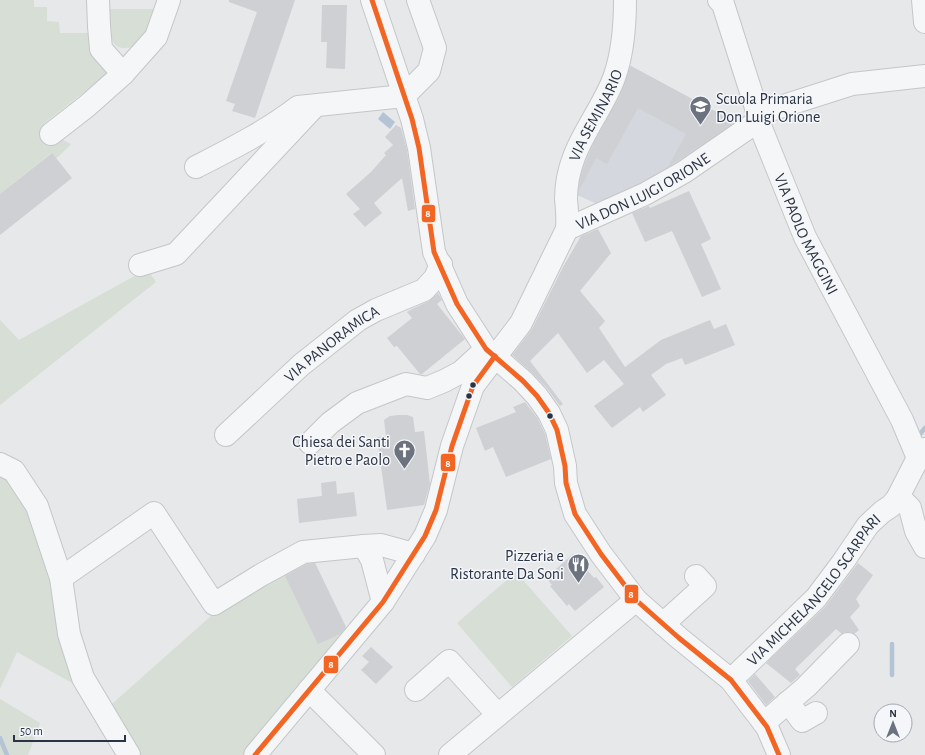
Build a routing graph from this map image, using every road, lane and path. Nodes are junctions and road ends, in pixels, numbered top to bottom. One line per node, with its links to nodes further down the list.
1 (98, 0): 9 (street)
2 (169, 0): 9 (street)
3 (372, 0): 11 (street)
4 (418, 0): 11 (street)
5 (625, 0): 16 (street, VIA SEMINARIO)
6 (719, 0): 13 (street, VIA PAOLO MAGGINI)
7 (923, 0): 8 (street)
8 (925, 22)
9 (124, 74): 14 (street)
10 (925, 76): 13 (street, VIA DON LUIGI ORIONE)
11 (404, 96): 12 (street); 17 (street)
12 (317, 105): 15 (street); 18 (street)
13 (758, 118): 16 (street, VIA DON LUIGI ORIONE); 22 (street, VIA PAOLO MAGGINI)
14 (51, 134)
15 (196, 167)
16 (567, 229): 19 (street, VIA DON LUIGI ORIONE)
17 (441, 264): 19 (street); 20 (street, VIA PANORAMICA)
18 (140, 266)
19 (487, 348): 21 (street); 27 (street); 30 (street)
20 (226, 435)
21 (310, 443)
22 (923, 456): 24 (street)
23 (0, 464): 29 (street)
24 (903, 504): 26 (street); 34 (street, VIA MICHELANGELO SCARPARI)
25 (364, 546): 27 (street); 29 (street); 31 (street)
26 (925, 547)
27 (414, 554): 31 (street)
28 (696, 576): 32 (street)
29 (60, 578): 41 (street)
30 (636, 600): 32 (street); 39 (street)
31 (383, 602): 35 (street)
32 (663, 624): 34 (street)
33 (848, 644): 37 (street)
34 (731, 680): 40 (street)
35 (309, 690): 42 (street); 43 (street)
36 (416, 690): 39 (street)
37 (788, 702): 38 (street); 40 (street)
38 (816, 714)
39 (498, 715): 44 (street)
40 (764, 723): 45 (street)
41 (129, 755)
42 (255, 755)
43 (374, 755)
44 (450, 755)
45 (779, 755)

